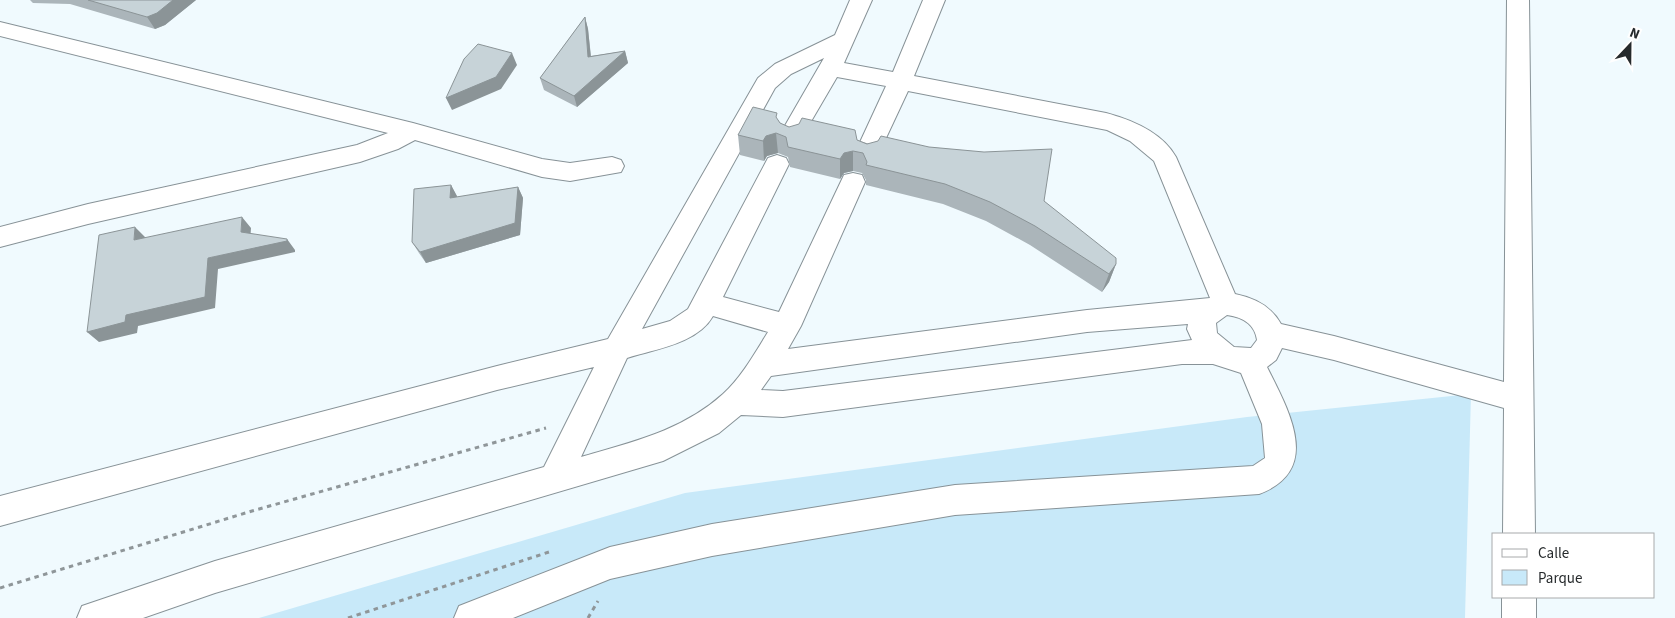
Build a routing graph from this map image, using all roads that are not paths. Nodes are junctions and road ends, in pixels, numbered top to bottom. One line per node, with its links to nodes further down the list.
1 (861, 0): 5 (street)
2 (934, 0): 7 (street)
3 (1518, 0): 23 (street)
4 (0, 29): 8 (street)
5 (844, 39): 6 (street); 19 (street)
6 (830, 68): 7 (street); 9 (street)
7 (900, 82): 10 (street); 16 (street)
8 (413, 131): 12 (street); 14 (street)
9 (792, 136)
10 (867, 153)
11 (777, 164): 15 (street)
12 (612, 166)
13 (853, 182): 17 (street)
14 (0, 238)
15 (706, 303): 17 (street); 19 (street)
16 (1217, 307): 18 (street); 20 (street); 22 (street)
17 (787, 326): 22 (street)
18 (1271, 334): 21 (street); 23 (street)
19 (617, 350): 25 (street); 26 (street)
20 (1216, 352): 21 (street); 24 (street)
21 (1250, 361): 30 (street)
22 (763, 365): 24 (street)
23 (1519, 399): 27 (street)
24 (735, 402): 25 (street)
25 (555, 478): 29 (street)
26 (0, 511)
27 (1519, 533)
28 (1519, 598): 31 (street)
29 (94, 618)
30 (471, 618)
31 (1519, 618)

